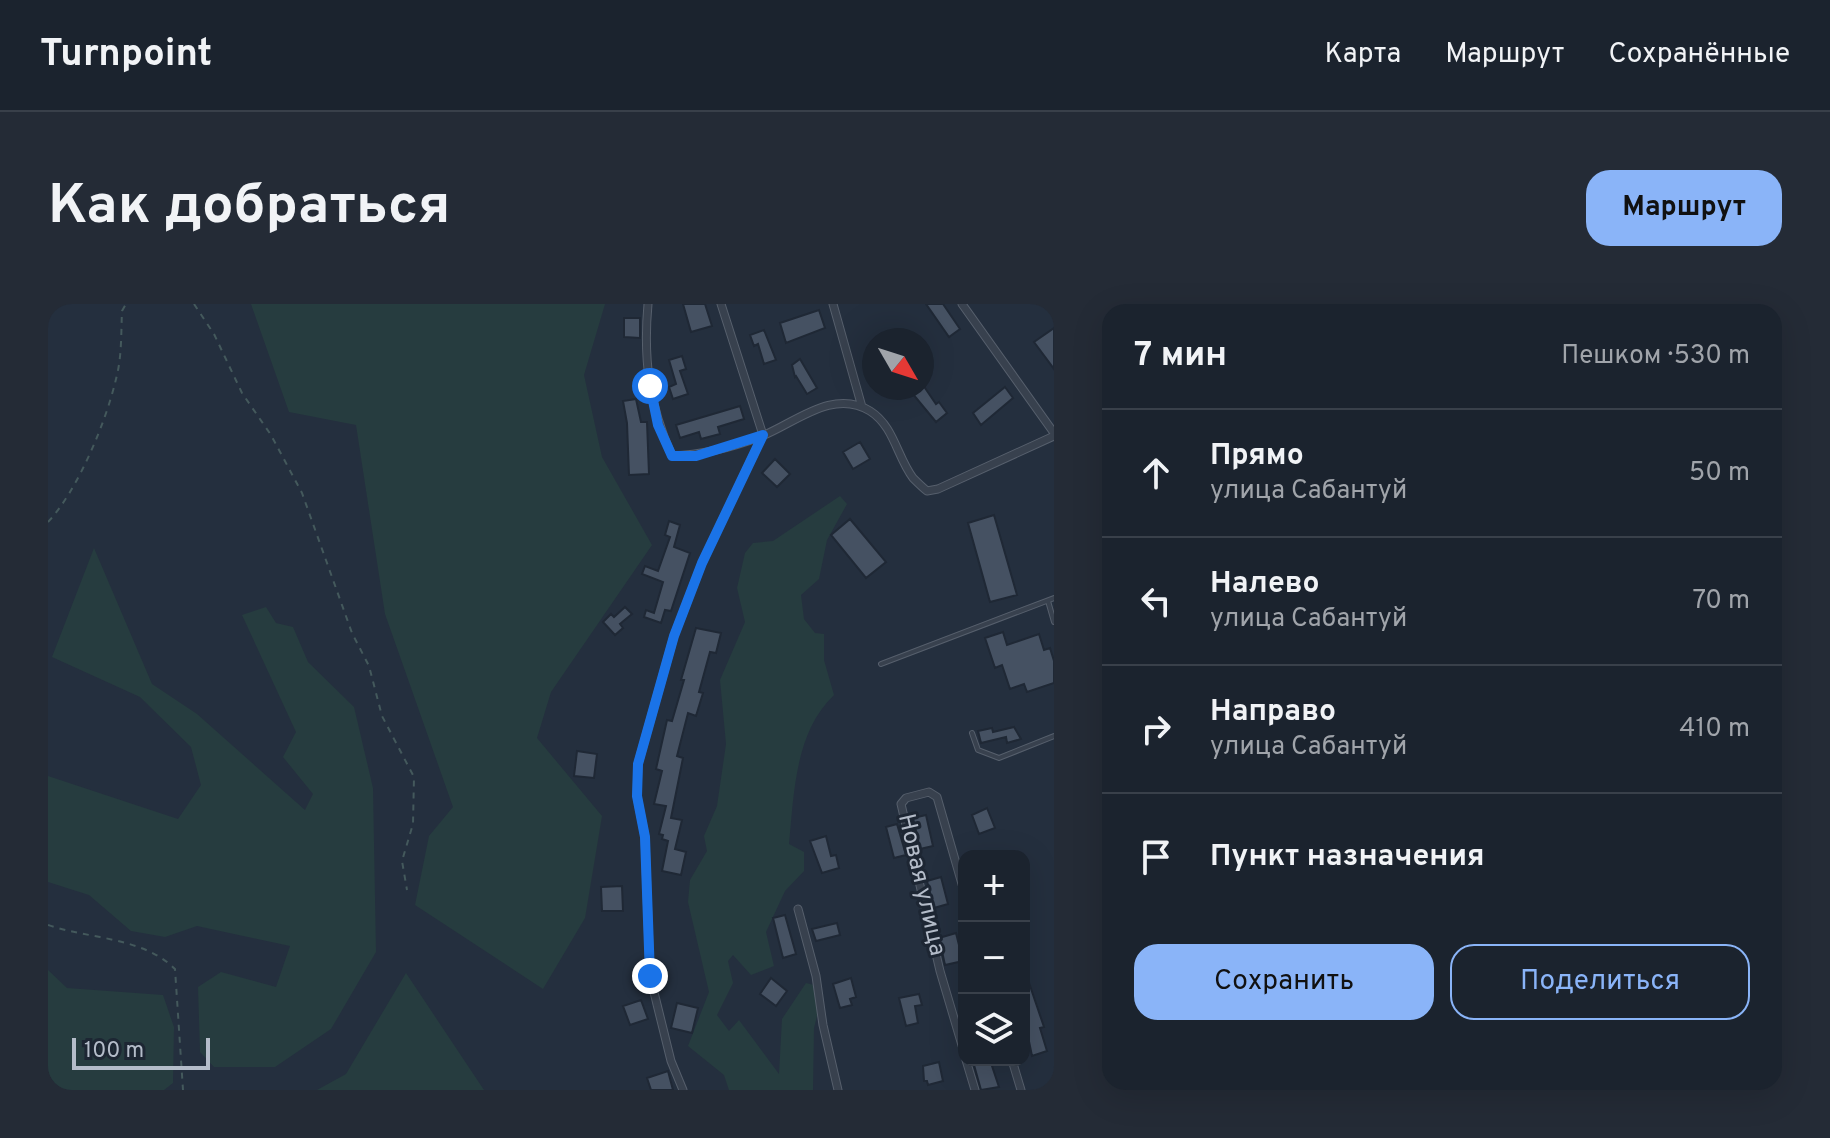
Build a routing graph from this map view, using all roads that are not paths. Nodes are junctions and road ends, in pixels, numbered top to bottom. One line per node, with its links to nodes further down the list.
1 (648, 304): 7 (street)
2 (721, 304): 7 (street)
3 (833, 304): 5 (street)
4 (962, 304): 6 (street)
5 (862, 407): 6 (street); 7 (street)
6 (1054, 434)
7 (763, 435): 19 (street)
8 (1054, 598): 9 (lane)
9 (1048, 600): 10 (lane); 11 (lane)
10 (1054, 622)
11 (881, 664)
12 (972, 733): 13 (lane)
13 (1054, 736)
14 (958, 870): 16 (street, Новая улица)
15 (798, 909): 20 (street)
16 (958, 1032)
17 (968, 1066): 21 (street)
18 (1014, 1066): 22 (street)
19 (683, 1090)
20 (838, 1090)
21 (975, 1090)
22 (1021, 1090)

